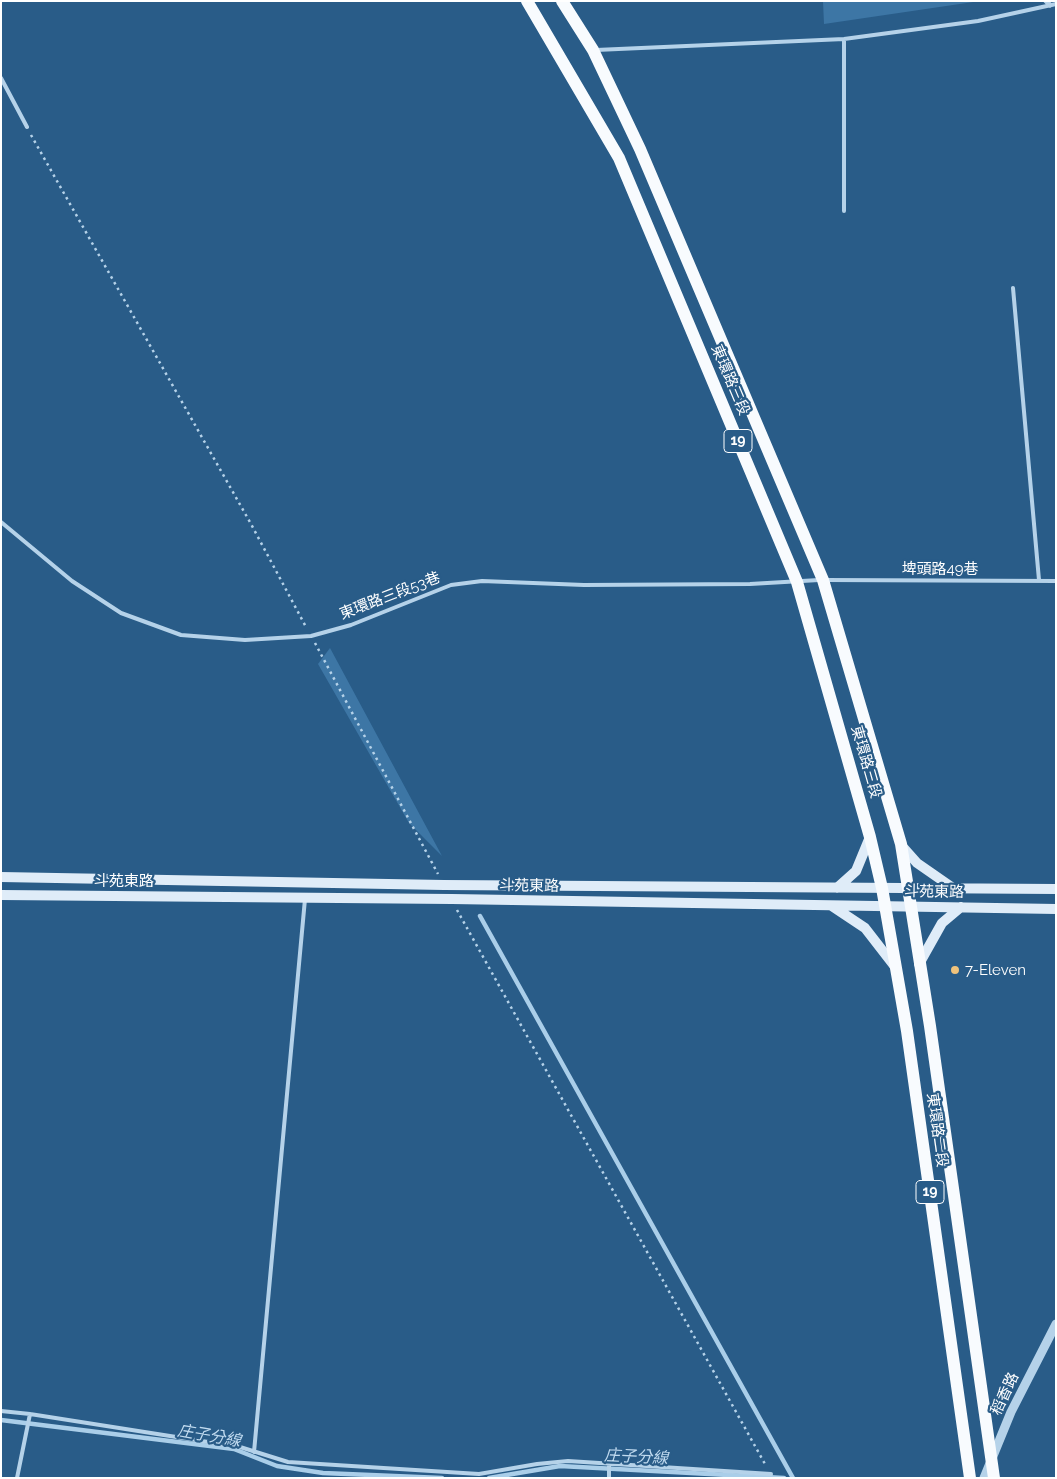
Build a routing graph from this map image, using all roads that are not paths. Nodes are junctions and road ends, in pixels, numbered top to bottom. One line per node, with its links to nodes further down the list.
1 (528, 1): 14 (main road, 東環路三段 / 19)
2 (562, 1): 5 (main road, 東環路三段 / 19)
3 (1051, 4): 4 (lane)
4 (844, 39): 5 (lane); 8 (lane)
5 (593, 50): 11 (main road, 東環路三段 / 19)
6 (1, 78): 7 (lane)
7 (26, 128)
8 (844, 211)
9 (1013, 288): 12 (lane)
10 (1, 522): 14 (lane, 東環路三段53巷)
11 (823, 580): 12 (lane, 埤頭路49巷); 14 (lane, 東環路三段53巷); 16 (main road, 東環路三段 / 19)
12 (1039, 580): 13 (lane, 埤頭路49巷)
13 (1056, 581)
14 (797, 582): 15 (main road, 東環路三段 / 19)
15 (870, 837): 18 (main road); 19 (main road, 東環路三段 / 19)
16 (901, 844): 20 (main road, 東環路三段 / 19); 21 (main road)
17 (1, 877): 18 (main road, 斗苑東路)
18 (837, 888): 19 (main road, 斗苑東路)
19 (882, 888): 20 (main road, 斗苑東路); 26 (main road, 東環路三段 / 19)
20 (908, 888): 21 (main road, 斗苑東路); 27 (main road, 東環路三段 / 19)
21 (954, 888): 22 (main road, 斗苑東路)
22 (1056, 890)
23 (1, 895): 24 (main road, 斗苑東路)
24 (306, 898): 25 (main road, 斗苑東路); 35 (lane)
25 (831, 906): 26 (main road, 斗苑東路); 31 (main road)
26 (885, 906): 27 (main road, 斗苑東路); 31 (main road, 東環路二段 / 19)
27 (910, 907): 28 (main road, 斗苑東路); 30 (main road, 東環路二段 / 19)
28 (962, 907): 29 (main road, 斗苑東路); 30 (main road)
29 (1056, 909)
30 (919, 964): 36 (main road, 東環路二段 / 19)
31 (896, 968): 41 (main road, 東環路二段 / 19)
32 (1056, 1324): 36 (street, 稻香路)
33 (1, 1411): 34 (lane)
34 (30, 1414): 35 (lane); 39 (lane)
35 (254, 1452): 37 (lane)
36 (993, 1459): 42 (street, 稻香路); 43 (main road, 東環路二段 / 19)
37 (609, 1465): 38 (lane); 40 (lane)
38 (771, 1474)
39 (17, 1478)
40 (609, 1478)
41 (970, 1478)
42 (984, 1478)
43 (994, 1478)

